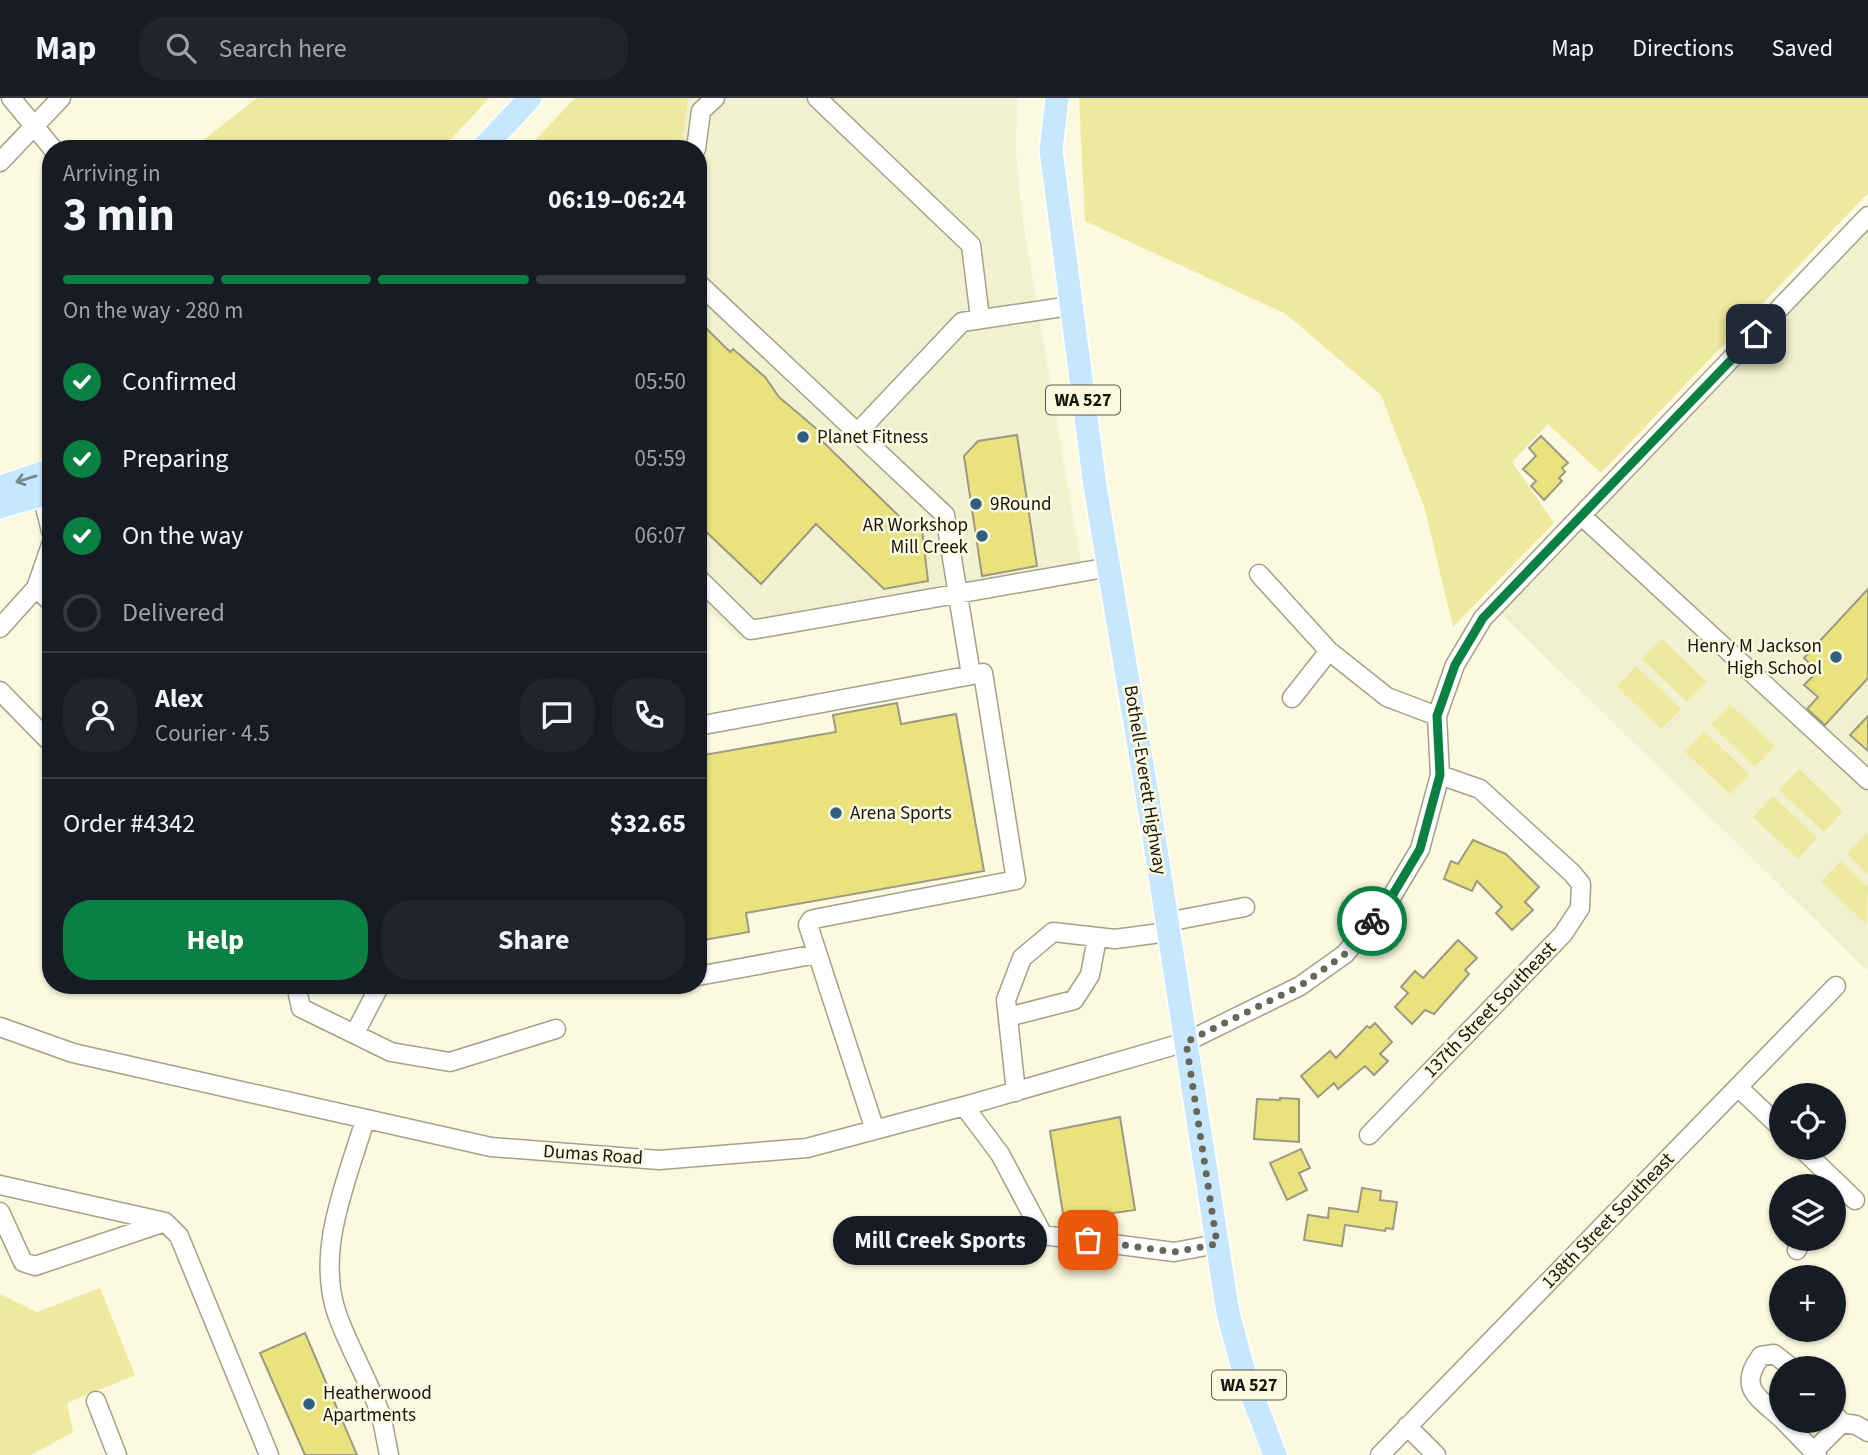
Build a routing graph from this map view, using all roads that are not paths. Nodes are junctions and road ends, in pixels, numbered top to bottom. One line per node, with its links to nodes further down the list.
1 (11, 98): 8 (street)
2 (61, 98): 8 (street)
3 (530, 98): 10 (main road)
4 (715, 98): 7 (street)
5 (817, 98): 16 (street)
6 (1057, 98): 15 (main road, Bothell-Everett Highway / WA 527)
7 (701, 105): 11 (street)
8 (35, 126): 9 (street); 12 (street)
9 (46, 140)
10 (490, 140)
11 (697, 140)
12 (0, 162)
13 (1868, 216): 22 (street)
14 (707, 297): 17 (street)
15 (1070, 306): 16 (street); 23 (main road, Bothell-Everett Highway / WA 527)
16 (980, 318): 17 (street)
17 (857, 433): 28 (street)
18 (42, 473): 19 (main road, one-way to 19)
19 (0, 487)
20 (42, 494): 21 (main road)
21 (0, 507)
22 (1583, 517): 35 (street); 39 (street)
23 (1110, 567): 28 (street); 41 (main road, Bothell-Everett Highway / WA 527)
24 (42, 571): 27 (street)
25 (1259, 574): 31 (street)
26 (707, 587): 28 (street)
27 (36, 588): 29 (street); 30 (street)
28 (957, 592): 32 (street)
29 (42, 594)
30 (0, 628)
31 (1329, 651): 34 (street); 35 (street)
32 (971, 675): 36 (street); 43 (street)
33 (0, 691): 37 (street)
34 (1292, 698)
35 (1437, 716): 38 (street, Dumas Road)
36 (707, 724)
37 (42, 734)
38 (1440, 775): 52 (street, Dumas Road); 59 (street, 137th Street Southeast)
39 (1868, 780)
40 (1245, 906): 41 (street)
41 (1168, 927): 42 (street); 52 (main road, Bothell-Everett Highway / WA 527)
42 (1097, 938): 48 (street); 48 (street)
43 (817, 954): 44 (street); 58 (street)
44 (707, 974)
45 (1836, 986): 53 (street, 138th Street Southeast)
46 (298, 994): 51 (street)
47 (375, 994): 51 (street)
48 (1008, 1017): 54 (street)
49 (0, 1027): 57 (street, Dumas Road)
50 (556, 1029): 51 (street)
51 (355, 1033)
52 (1186, 1042): 54 (street, Dumas Road); 67 (main road, Bothell-Everett Highway / WA 527)
53 (1739, 1088): 56 (street); 72 (street, 138th Street Southeast)
54 (1016, 1091): 55 (street, Dumas Road)
55 (964, 1106): 58 (street, Dumas Road); 67 (street)
56 (1769, 1117)
57 (365, 1119): 58 (street, Dumas Road); 79 (street)
58 (875, 1130)
59 (1369, 1135)
60 (1810, 1160): 61 (street)
61 (1821, 1174)
62 (0, 1185): 66 (street)
63 (1846, 1194): 64 (street)
64 (1855, 1200)
65 (0, 1212): 66 (street)
66 (165, 1222): 78 (street)
67 (1217, 1244): 80 (main road, Bothell-Everett Highway / WA 527)
68 (1777, 1356): 70 (street)
69 (96, 1401): 77 (street)
70 (1769, 1407)
71 (1846, 1422): 73 (street)
72 (1407, 1426): 81 (street, 138th Street Southeast); 82 (street)
73 (1868, 1432)
74 (1796, 1433): 76 (street)
75 (1829, 1433): 76 (street)
76 (1815, 1453)
77 (117, 1455)
78 (269, 1455)
79 (389, 1455)
80 (1275, 1455)
81 (1380, 1455)
82 (1436, 1455)

